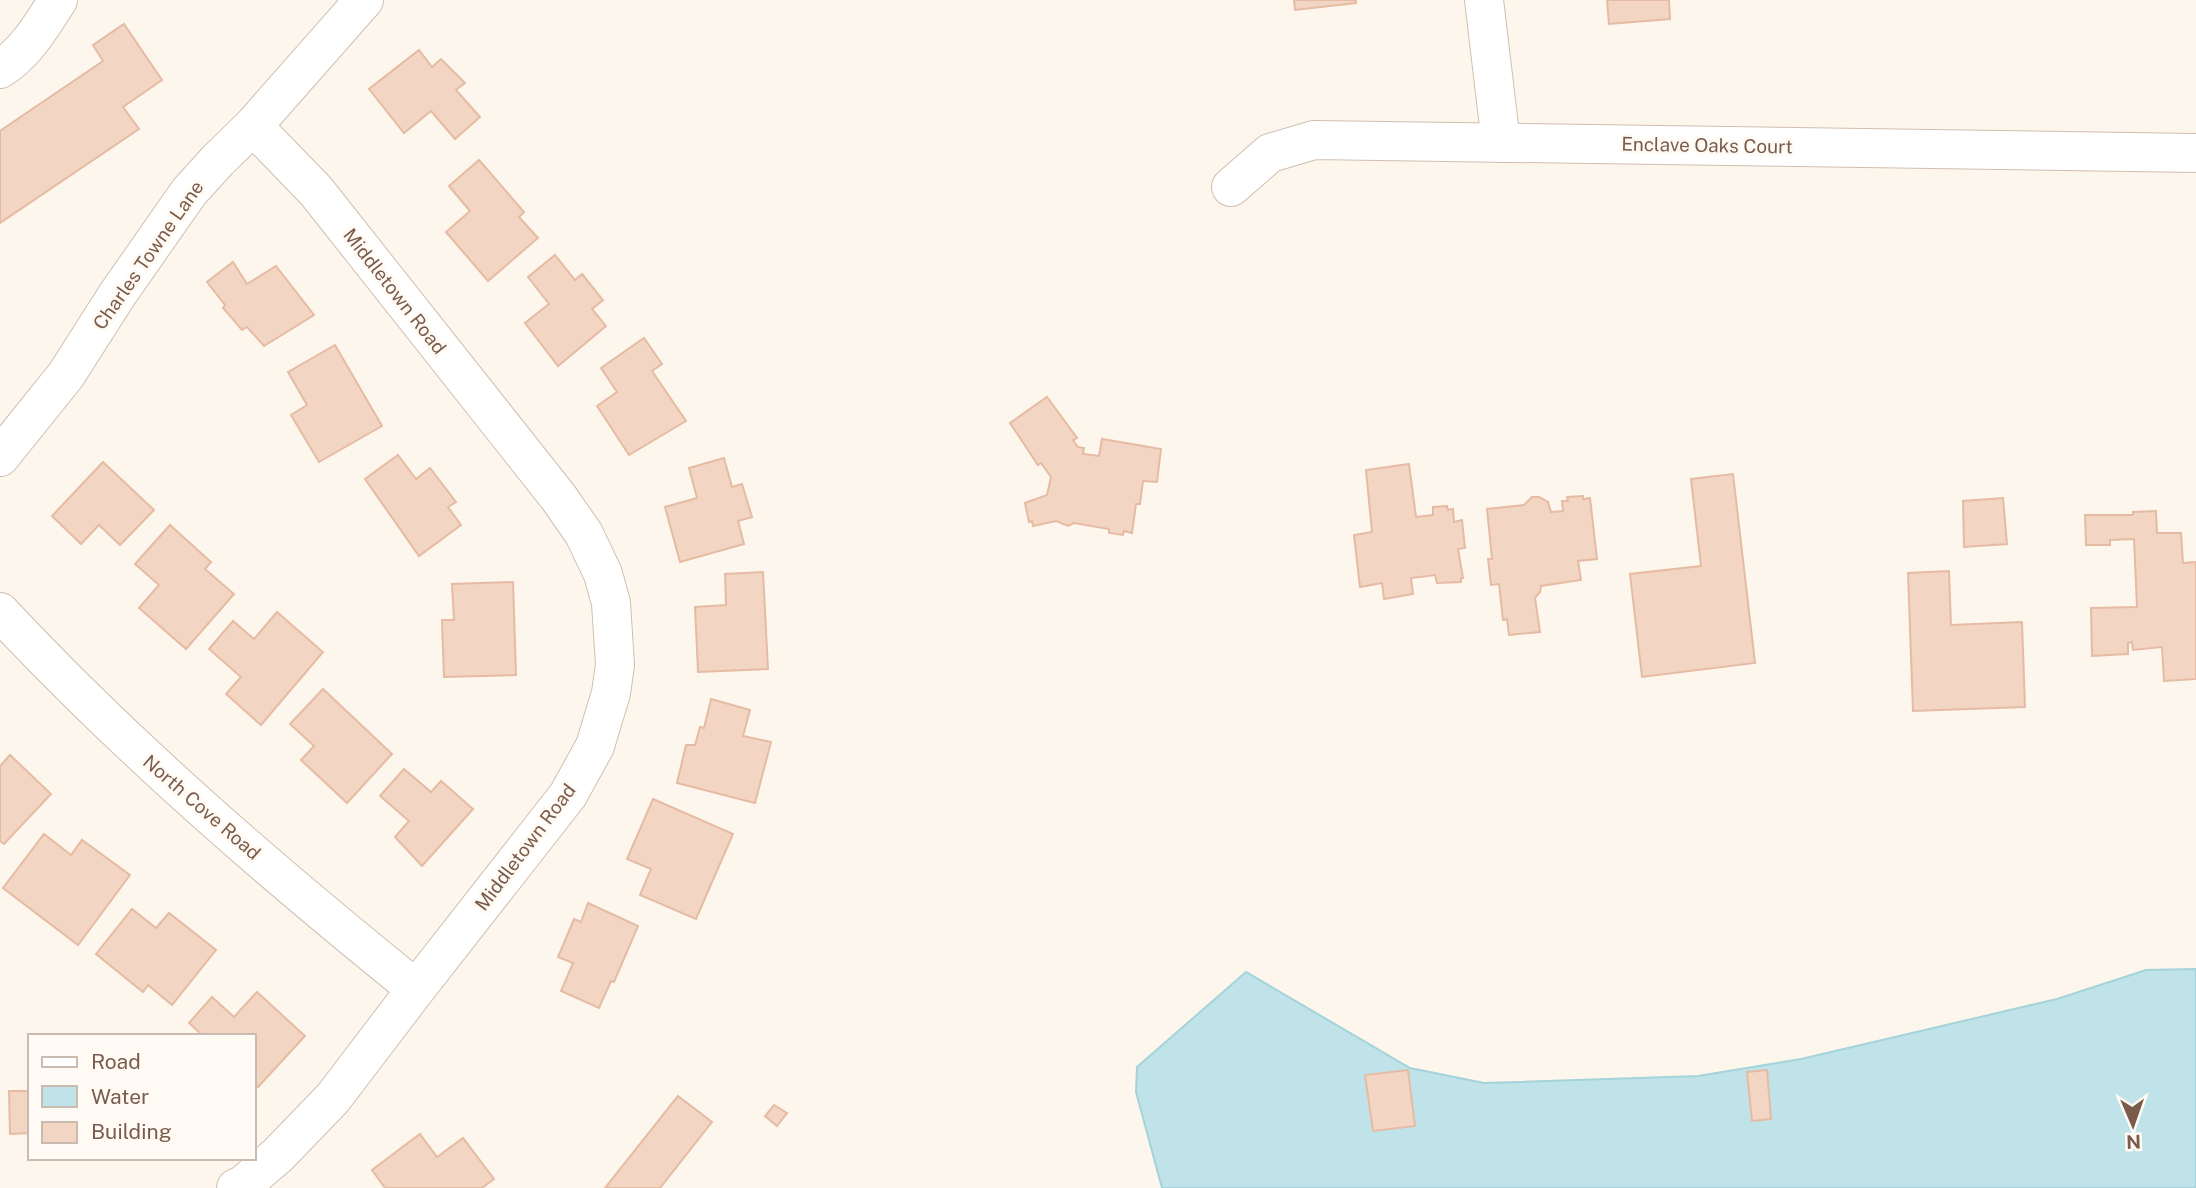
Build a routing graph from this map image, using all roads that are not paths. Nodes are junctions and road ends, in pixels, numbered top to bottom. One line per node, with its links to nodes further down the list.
1 (58, 0): 4 (street)
2 (364, 0): 5 (street, Charles Towne Lane)
3 (1484, 0): 6 (street)
4 (0, 69)
5 (254, 126): 9 (street, Charles Towne Lane); 11 (street, Middletown Road)
6 (1501, 143): 7 (street, Enclave Oaks Court); 8 (street, Enclave Oaks Court)
7 (2196, 153)
8 (1231, 187)
9 (0, 457)
10 (0, 612): 11 (street, North Cove Road)
11 (416, 989): 12 (street, Middletown Road)
12 (236, 1188)

